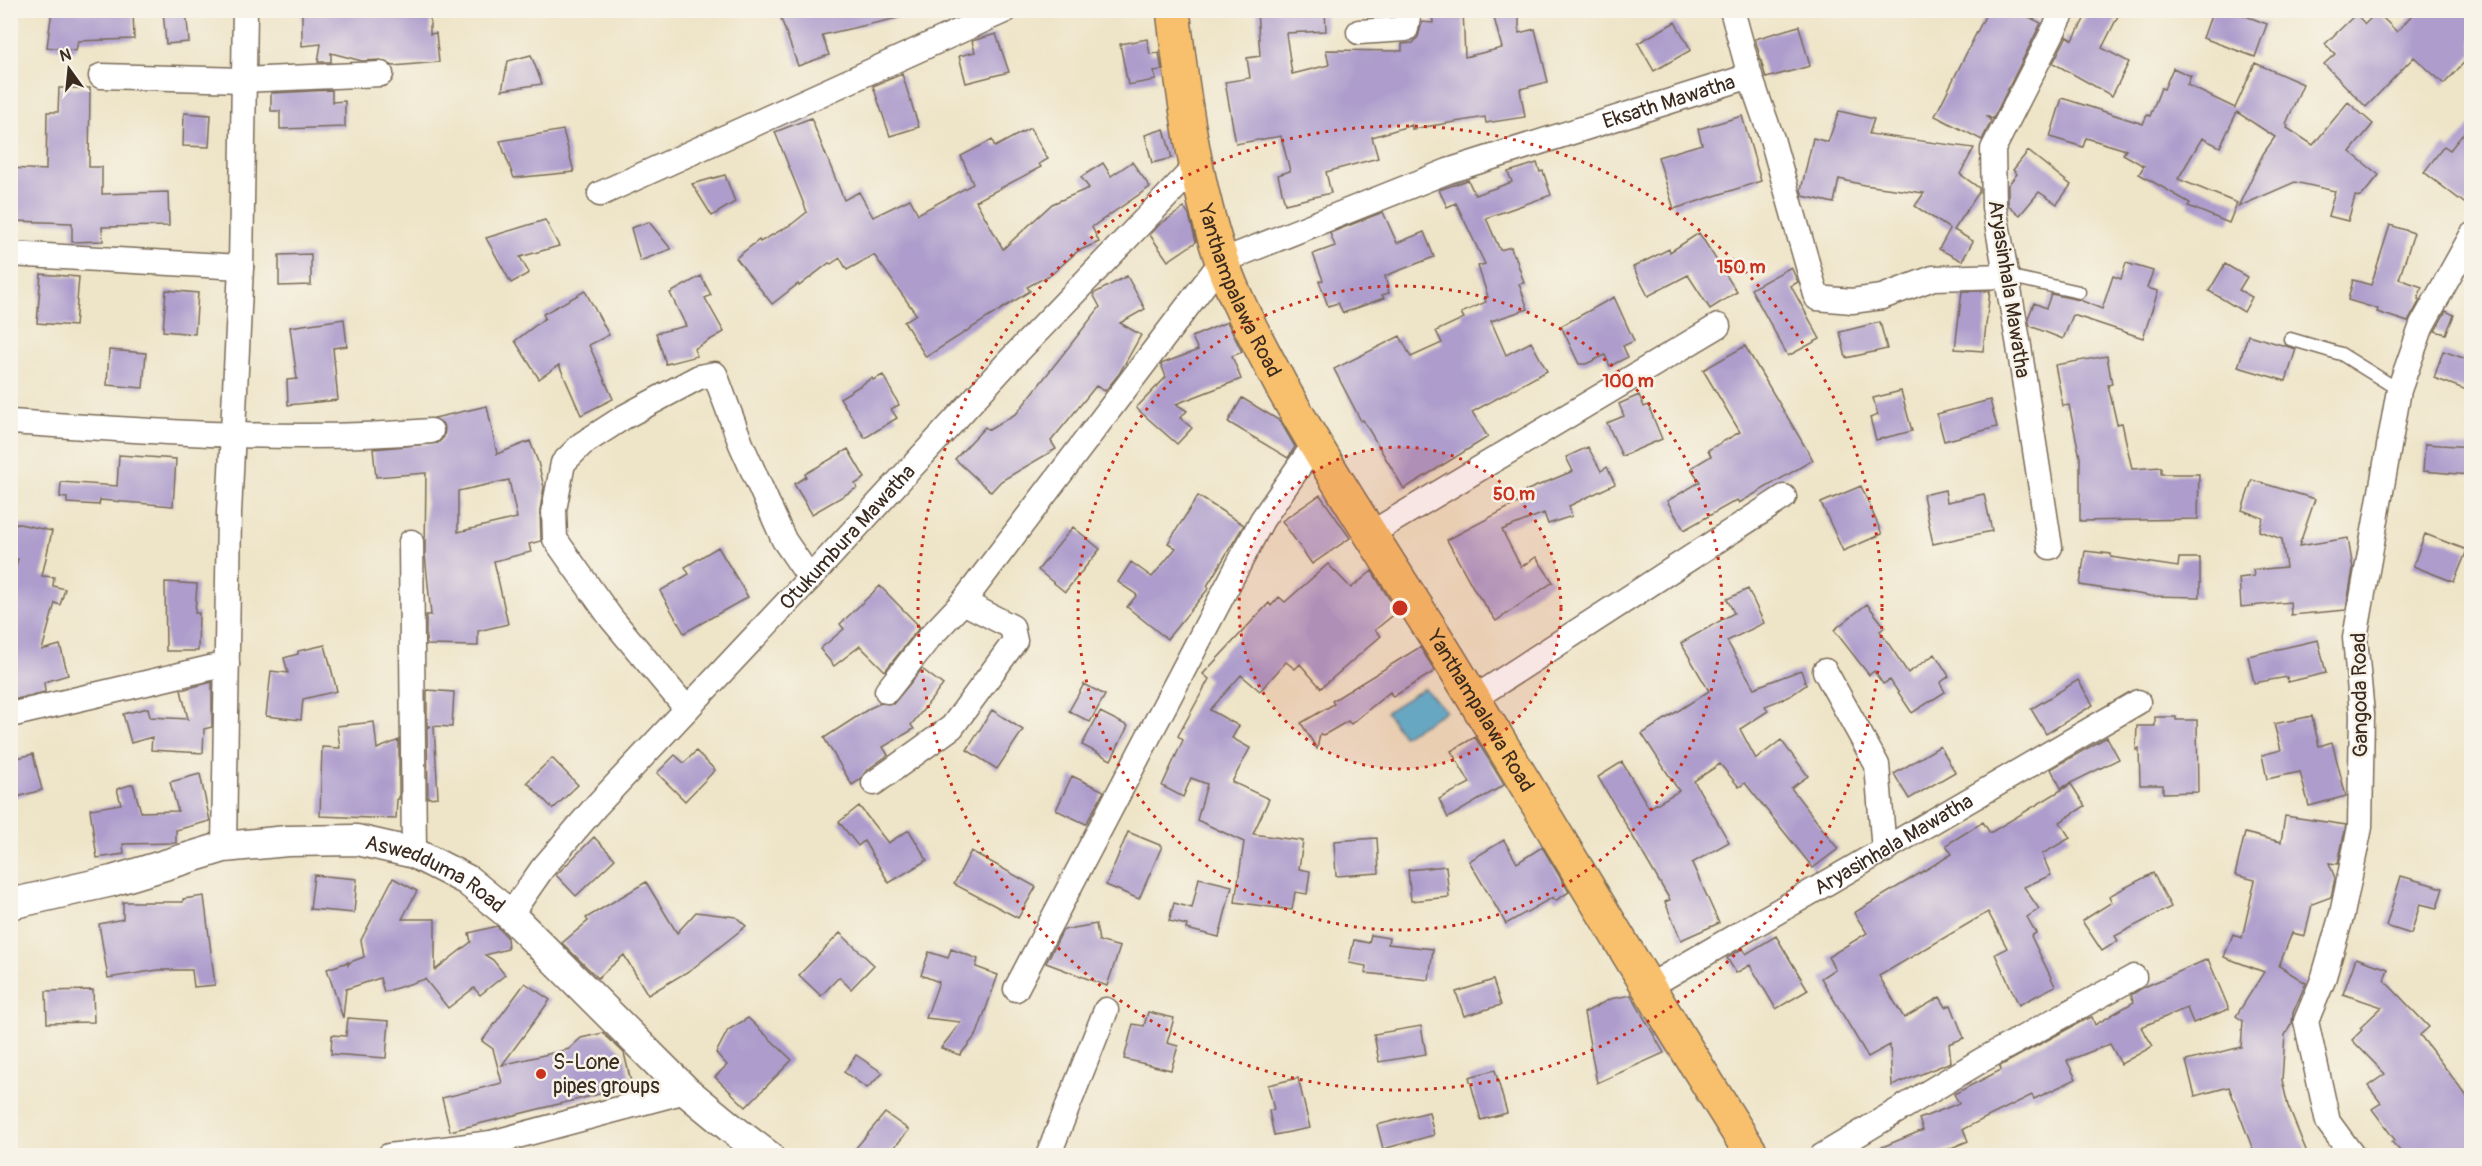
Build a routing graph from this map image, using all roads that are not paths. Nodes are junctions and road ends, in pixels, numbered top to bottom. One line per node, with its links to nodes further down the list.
1 (245, 10): 11 (street)
2 (1006, 10): 13 (street)
3 (1173, 10): 12 (main road, Yanthampalawa Road)
4 (1409, 10): 7 (street)
5 (1731, 10): 10 (street)
6 (2064, 10): 18 (street, Aryasinhala Mawatha)
7 (1359, 32)
8 (381, 74): 11 (street)
9 (101, 76): 11 (street)
10 (1750, 76): 16 (street, Eksath Mawatha); 18 (street, Eksath Mawatha)
11 (243, 80): 17 (street)
12 (1195, 167): 16 (main road, Yanthampalawa Road); 31 (street, Otukumbura Mawatha)
13 (600, 194)
14 (2472, 235): 22 (street, Gangoda Road)
15 (10, 254): 17 (street)
16 (1222, 261): 26 (main road, Yanthampalawa Road); 32 (street)
17 (241, 267): 25 (street)
18 (2007, 276): 19 (lane); 30 (street, Aryasinhala Mawatha)
19 (2079, 292)
20 (1718, 327): 28 (street)
21 (2290, 339): 22 (lane)
22 (2398, 390): 56 (street, Gangoda Road)
23 (10, 422): 25 (street)
24 (431, 430): 25 (street)
25 (232, 436): 33 (street)
26 (1314, 444): 28 (main road, Yanthampalawa Road); 48 (street)
27 (1784, 497): 36 (street)
28 (1370, 534): 36 (main road, Yanthampalawa Road)
29 (411, 542): 43 (street)
30 (2050, 547)
31 (810, 578): 38 (street, Otukumbura Mawatha); 38 (street)
32 (963, 602): 35 (street); 40 (street)
33 (227, 664): 39 (street); 41 (street)
34 (1825, 671): 42 (street)
35 (887, 691)
36 (1473, 699): 47 (main road, Yanthampalawa Road)
37 (2138, 702): 42 (street, Aryasinhala Mawatha)
38 (687, 709): 45 (street, Otukumbura Mawatha)
39 (10, 715)
40 (874, 783)
41 (224, 847): 43 (street, Aswedduma Road); 44 (street, Aswedduma Road)
42 (1884, 851): 47 (street, Aryasinhala Mawatha)
43 (414, 853): 45 (street, Aswedduma Road)
44 (10, 904)
45 (510, 915): 50 (street, Aswedduma Road)
46 (2134, 977): 55 (street)
47 (1648, 987): 54 (main road, Yanthampalawa Road)
48 (1016, 988)
49 (1106, 1010): 53 (street)
50 (686, 1091): 51 (street); 52 (street, Aswedduma Road)
51 (389, 1155)
52 (768, 1155)
53 (1048, 1155)
54 (1753, 1155)
55 (1822, 1155)
56 (2353, 1155)

